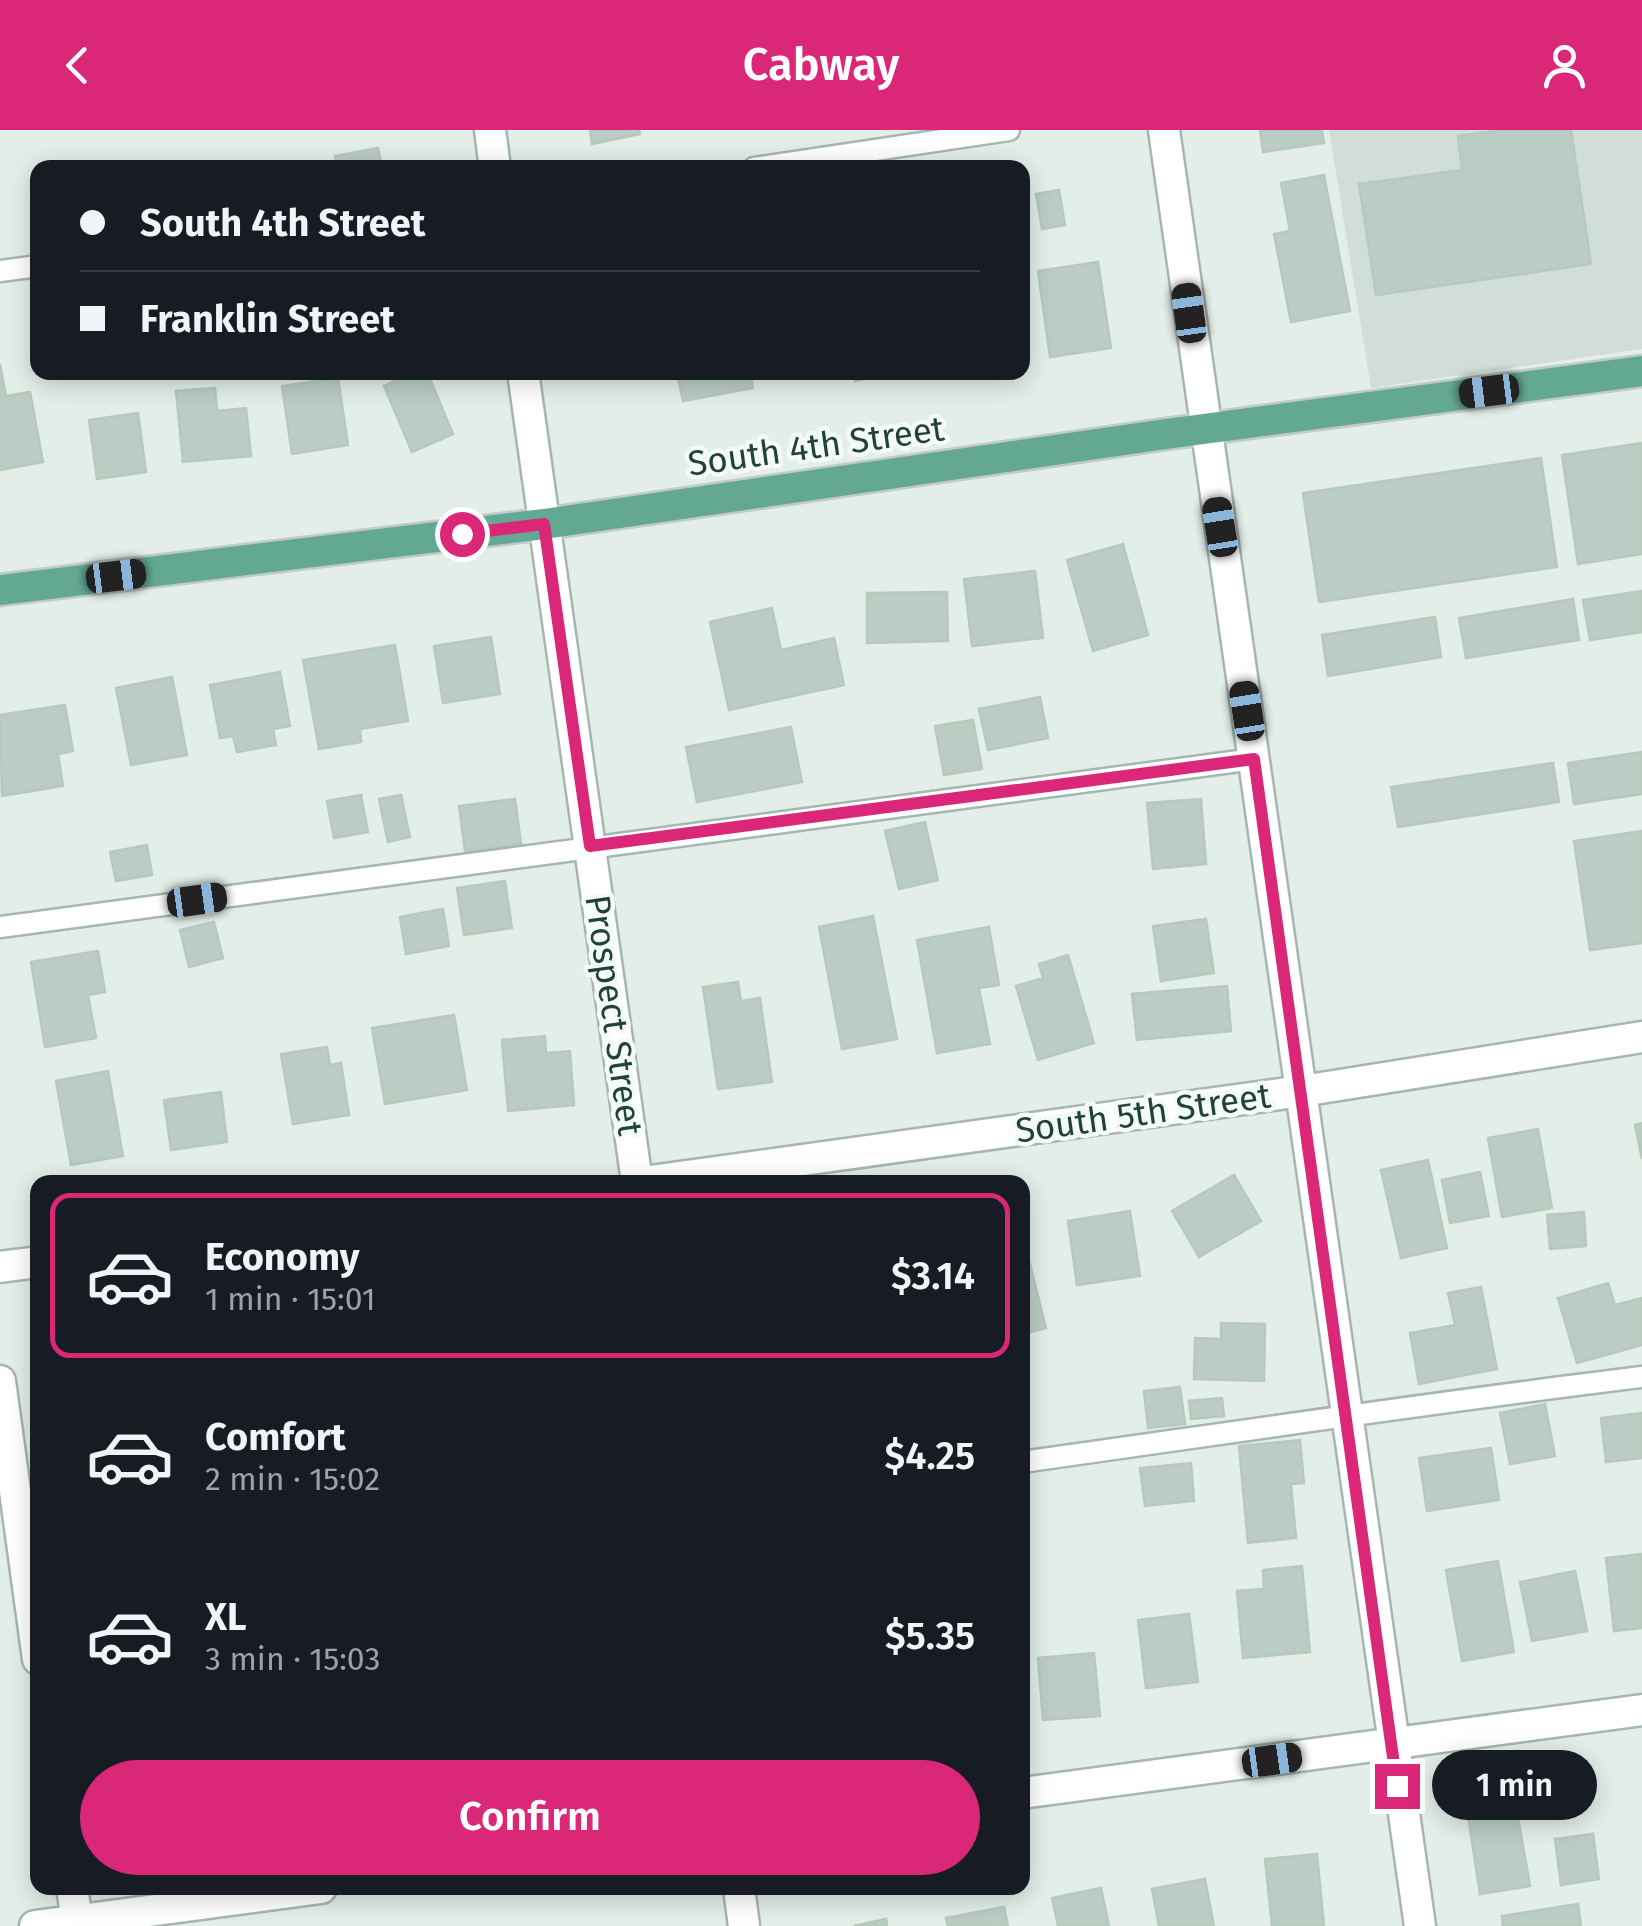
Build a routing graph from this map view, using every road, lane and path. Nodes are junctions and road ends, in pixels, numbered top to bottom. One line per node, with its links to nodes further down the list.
1 (490, 130): 4 (street)
2 (1009, 130): 5 (lane)
3 (1164, 130): 10 (street)
4 (494, 160)
5 (808, 160)
6 (30, 267): 7 (lane)
7 (0, 271)
8 (1642, 371): 10 (main road, South 4th Street)
9 (524, 380): 11 (street, Prospect Street)
10 (1206, 432): 11 (main road, South 4th Street); 13 (street)
11 (544, 524): 12 (main road, South 4th Street); 14 (street, Prospect Street)
12 (0, 590)
13 (1254, 759): 14 (lane); 17 (street)
14 (590, 846): 15 (lane); 18 (street, Prospect Street)
15 (0, 927)
16 (1642, 1037): 17 (street, South 5th Street)
17 (1302, 1091): 19 (street, South 5th Street); 24 (street)
18 (639, 1175)
19 (691, 1175)
20 (30, 1263): 21 (street)
21 (0, 1267)
22 (1642, 1376): 24 (lane)
23 (0, 1381): 26 (street)
24 (1347, 1418): 25 (lane); 28 (street)
25 (1030, 1461)
26 (30, 1574)
27 (1642, 1710): 28 (street)
28 (1390, 1744): 29 (street); 36 (street)
29 (1030, 1793)
30 (73, 1895): 33 (street)
31 (272, 1895): 33 (street)
32 (740, 1895): 35 (street)
33 (77, 1923): 34 (street)
34 (36, 1926)
35 (744, 1926)
36 (1420, 1926)

